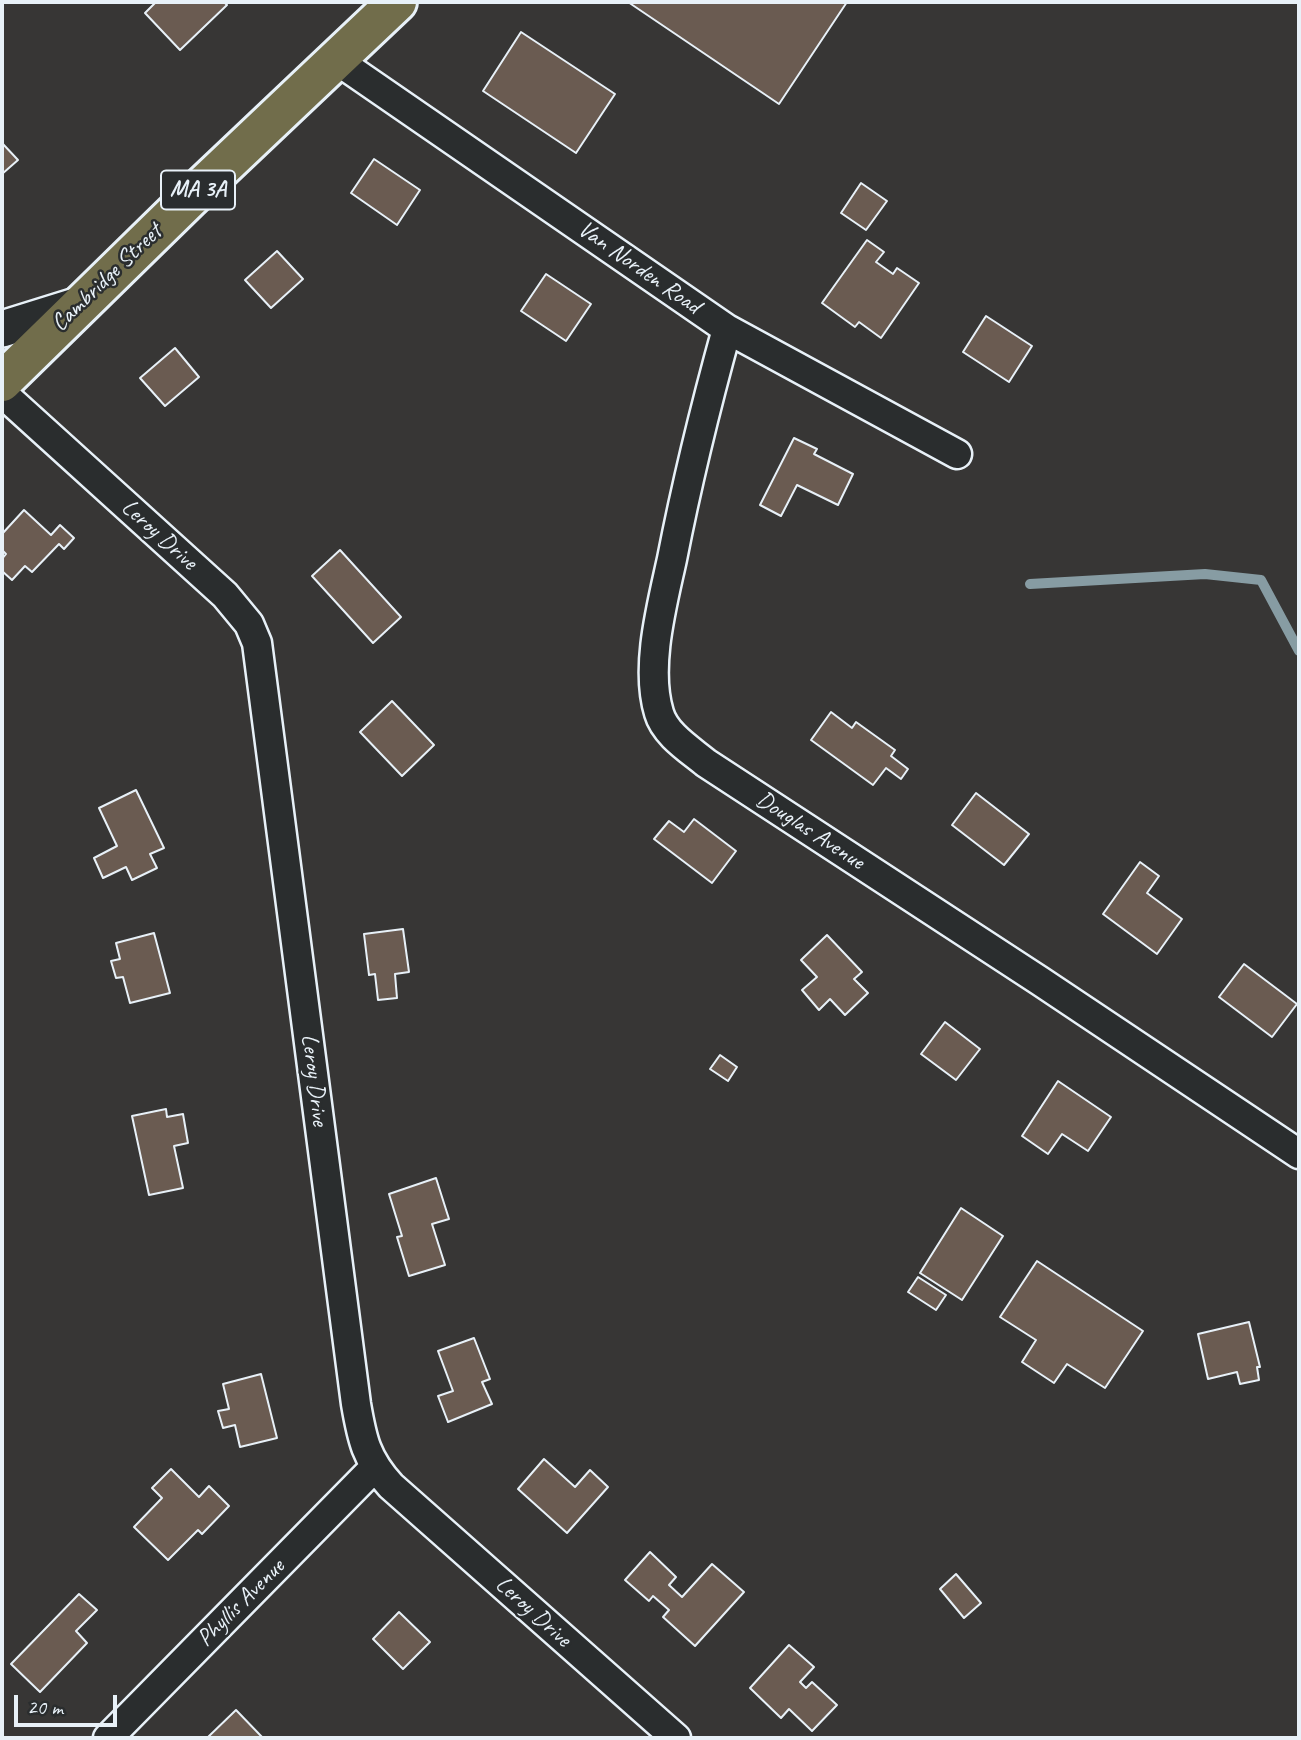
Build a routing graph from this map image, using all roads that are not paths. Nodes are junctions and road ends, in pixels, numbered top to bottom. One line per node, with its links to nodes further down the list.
1 (389, 4): 2 (main road, Cambridge Street / MA 3A)
2 (335, 59): 3 (main road, Cambridge Street / MA 3A); 5 (street, Van Norden Road)
3 (79, 305): 4 (street); 6 (main road, Cambridge Street / MA 3A)
4 (2, 329)
5 (727, 329): 8 (street, Van Norden Road); 9 (street, Douglas Avenue)
6 (2, 382)
7 (2, 393): 10 (street, Leroy Drive)
8 (957, 454)
9 (1299, 1154)
10 (374, 1468): 11 (street, Phyllis Avenue); 12 (street, Leroy Drive)
11 (108, 1738)
12 (676, 1738)

